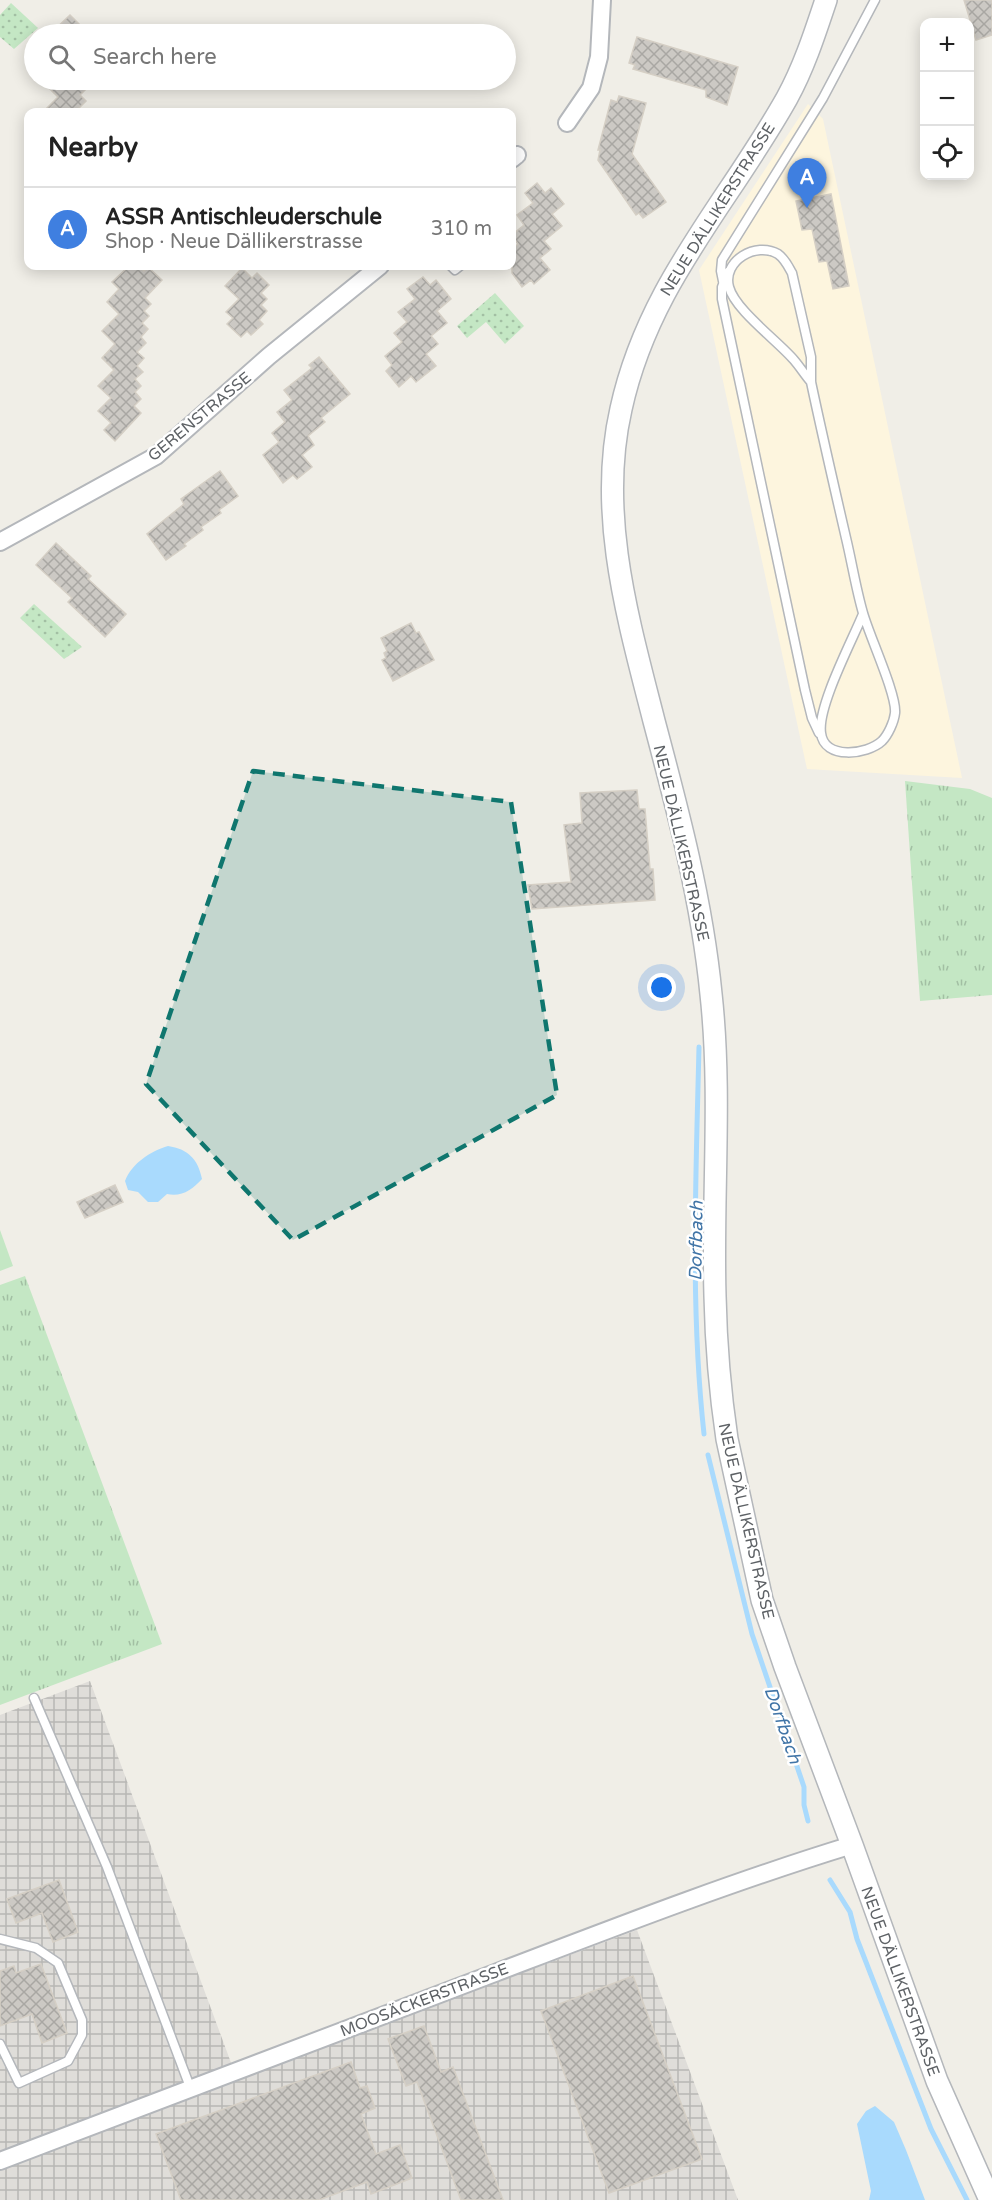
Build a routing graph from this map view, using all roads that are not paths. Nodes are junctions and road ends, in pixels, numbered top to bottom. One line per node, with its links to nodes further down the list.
1 (602, 0): 4 (street)
2 (826, 0): 13 (street, NEUE DÄLLIKERSTRASSE)
3 (875, 0): 7 (lane)
4 (567, 123)
5 (375, 270): 9 (street, GERENSTRASSE)
6 (729, 270): 7 (lane); 8 (lane); 8 (lane)
7 (723, 281): 11 (lane)
8 (811, 382): 10 (lane)
9 (0, 542)
10 (863, 614): 11 (lane); 11 (lane)
11 (821, 736)
12 (34, 1698): 16 (lane)
13 (852, 1845): 16 (street, MOOSÄCKERSTRASSE); 18 (street, NEUE DÄLLIKERSTRASSE)
14 (0, 1940): 15 (lane)
15 (0, 2044)
16 (190, 2087): 17 (street, MOOSÄCKERSTRASSE)
17 (0, 2161)
18 (990, 2200)

